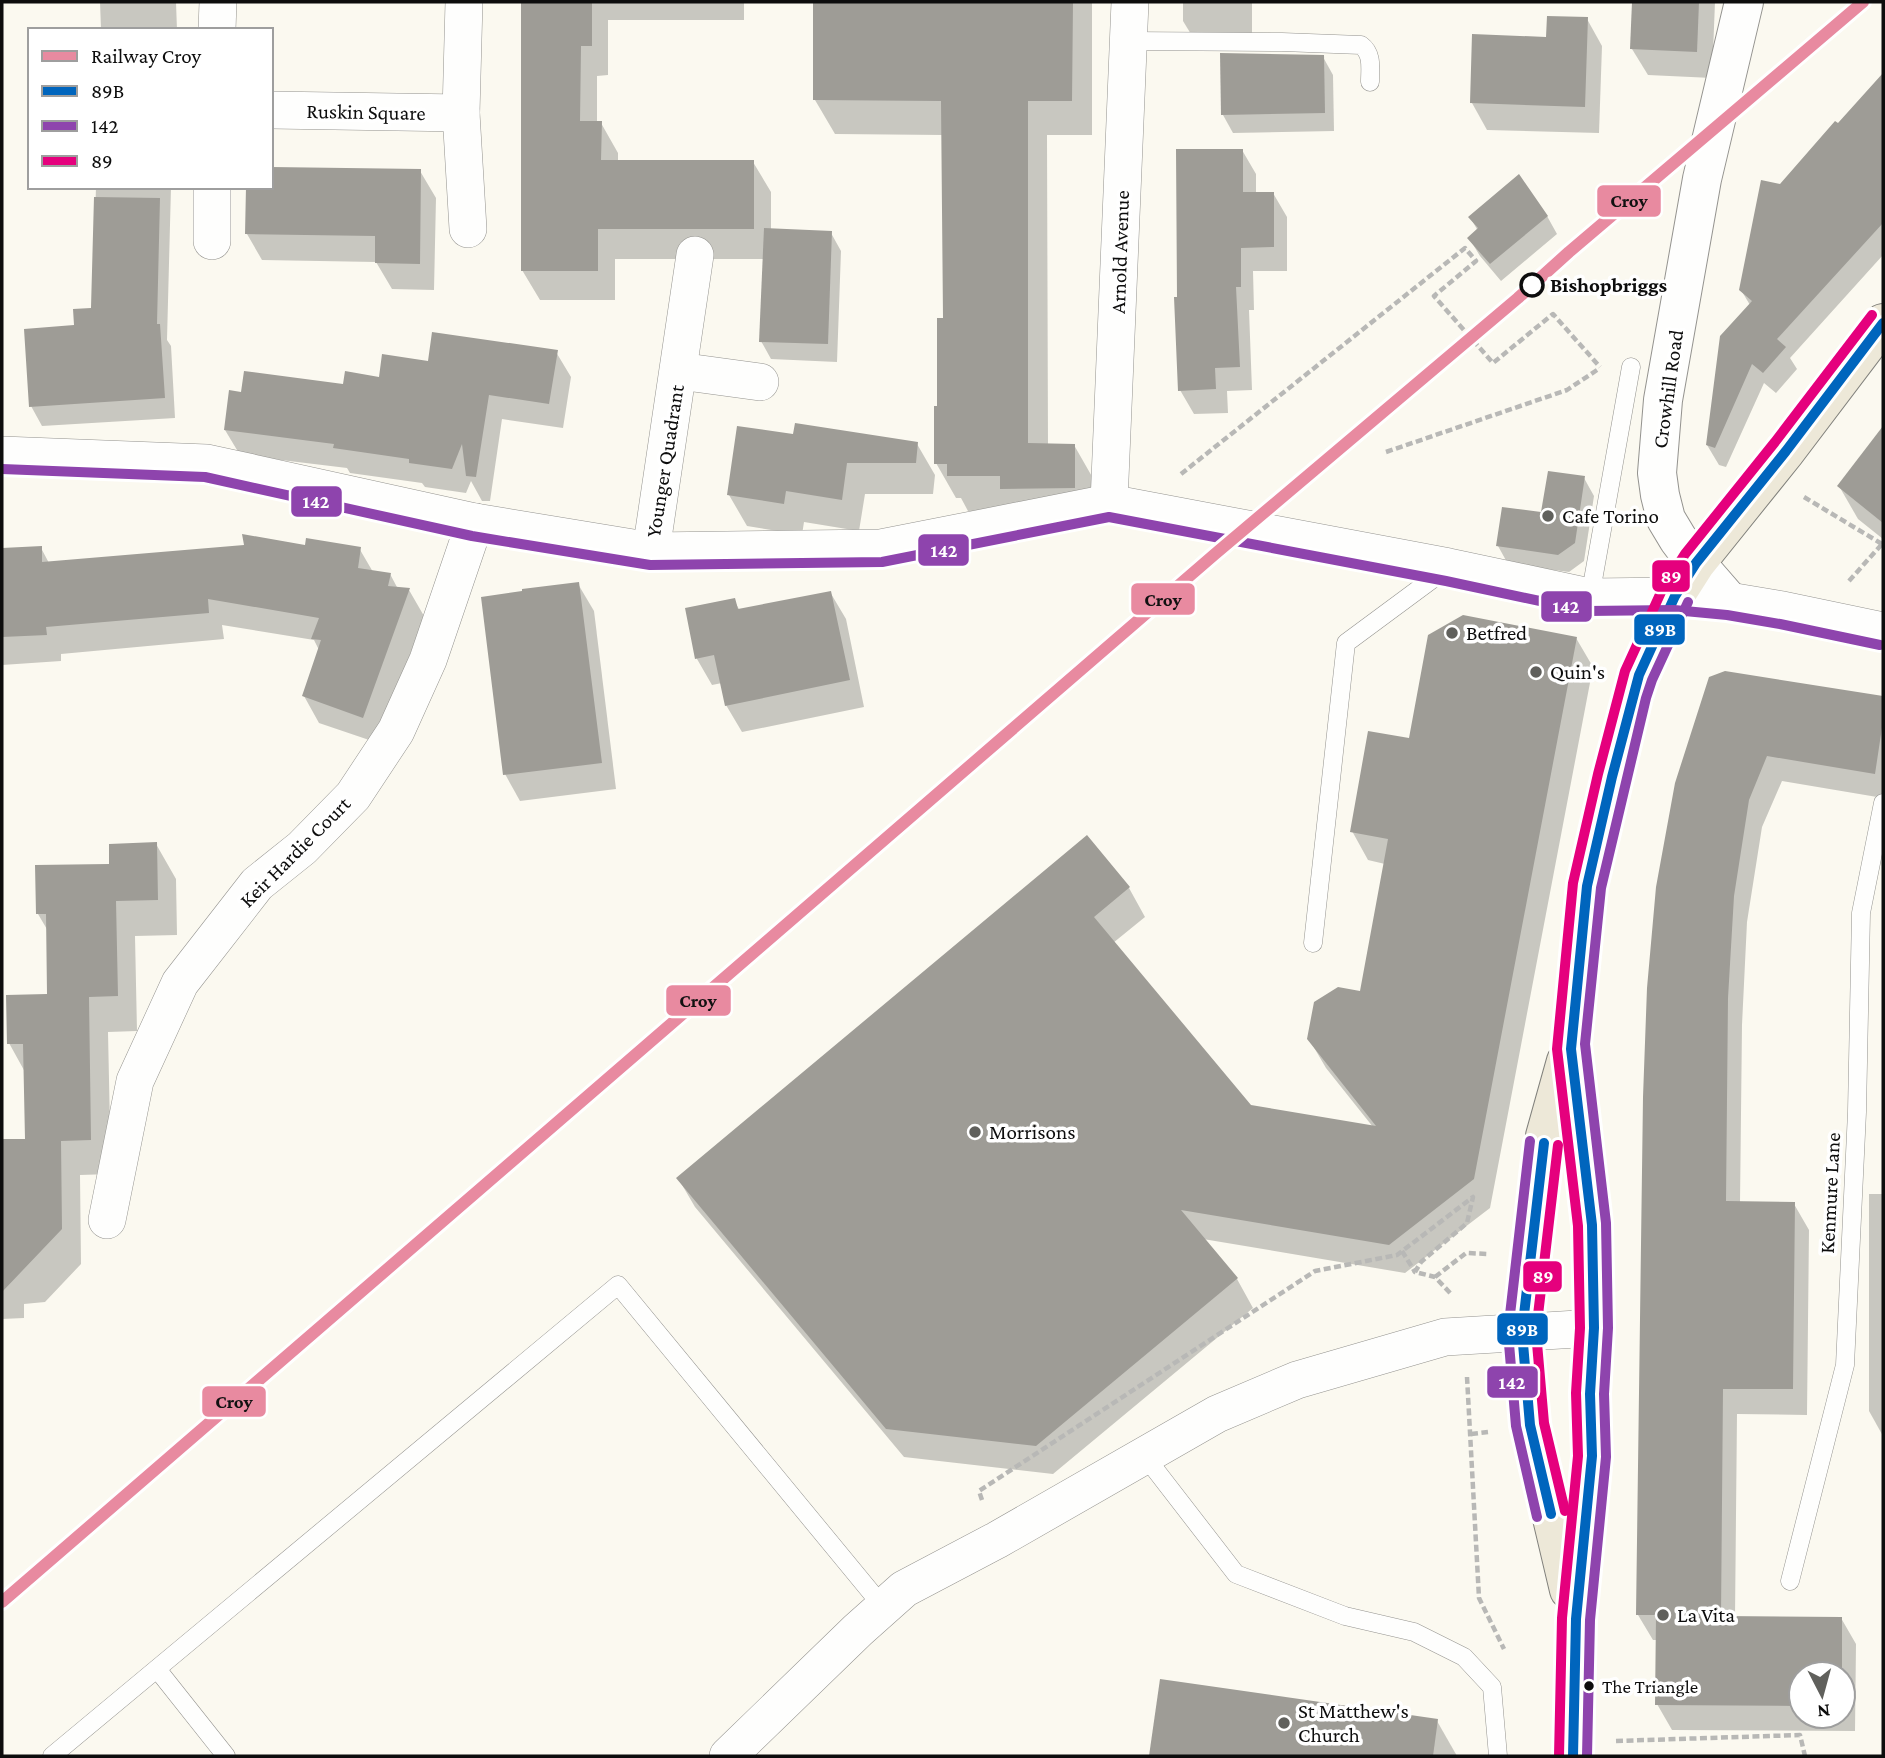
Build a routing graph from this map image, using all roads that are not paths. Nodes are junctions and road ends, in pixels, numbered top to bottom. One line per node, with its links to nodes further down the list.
1 (218, 2): 5 (street)
2 (464, 2): 9 (street)
3 (1130, 2): 6 (street, Arnold Avenue)
4 (1744, 2): 22 (street, Crowhill Road)
5 (217, 28)
6 (1129, 41): 7 (lane); 19 (street, Arnold Avenue)
7 (1370, 82)
8 (273, 110): 9 (street, Ruskin Square)
9 (461, 113): 11 (street)
10 (212, 189): 12 (street)
11 (468, 229)
12 (212, 241)
13 (695, 256): 16 (street, Younger Quadrant)
14 (1883, 323): 22 (main road)
15 (1631, 367): 25 (lane)
16 (679, 371): 17 (street, Younger Quadrant); 21 (street, Younger Quadrant)
17 (760, 382)
18 (2, 455): 20 (street)
19 (1123, 506): 21 (street); 23 (street)
20 (475, 522): 21 (street); 31 (street, Keir Hardie Court)
21 (651, 551)
22 (1696, 563): 24 (main road); 26 (street, Crowhill Road)
23 (1449, 567): 25 (street); 29 (lane)
24 (1675, 596): 25 (street); 26 (street); 30 (main road)
25 (1590, 597)
26 (1729, 601): 27 (street)
27 (1883, 631)
28 (1883, 803): 35 (lane, Kenmure Lane)
29 (1313, 943)
30 (1571, 1044): 32 (main road); 33 (main road)
31 (107, 1220)
32 (1594, 1328): 33 (street); 37 (main road)
33 (1522, 1332): 34 (street); 37 (main road)
34 (1144, 1455): 36 (street); 43 (lane)
35 (1790, 1581)
36 (884, 1608): 38 (lane); 42 (street)
37 (1577, 1619): 39 (main road)
38 (157, 1669): 40 (lane); 41 (lane)
39 (1572, 1749)
40 (52, 1756)
41 (226, 1756)
42 (728, 1756)
43 (1498, 1756)

